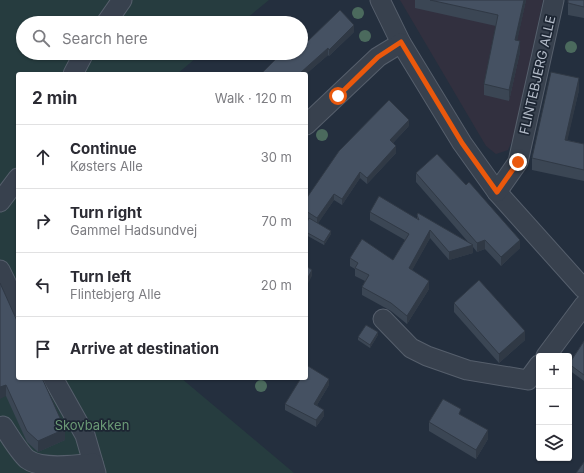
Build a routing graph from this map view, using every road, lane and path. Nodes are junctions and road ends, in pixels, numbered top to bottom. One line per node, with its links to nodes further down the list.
1 (122, 0): 4 (street)
2 (380, 0): 5 (street)
3 (554, 0): 10 (street, FLINTEBJERG ALLE)
4 (111, 16)
5 (401, 42): 8 (street); 10 (street)
6 (80, 60): 7 (street)
7 (74, 72)
8 (308, 123)
9 (16, 181): 11 (street)
10 (497, 192): 13 (street)
11 (0, 202)
12 (0, 270): 14 (street)
13 (584, 289)
14 (16, 303)
15 (584, 305): 17 (street)
16 (383, 319): 18 (street)
17 (548, 353)
18 (536, 369)
19 (54, 380): 21 (street)
20 (3, 426): 21 (street)
21 (95, 468)

